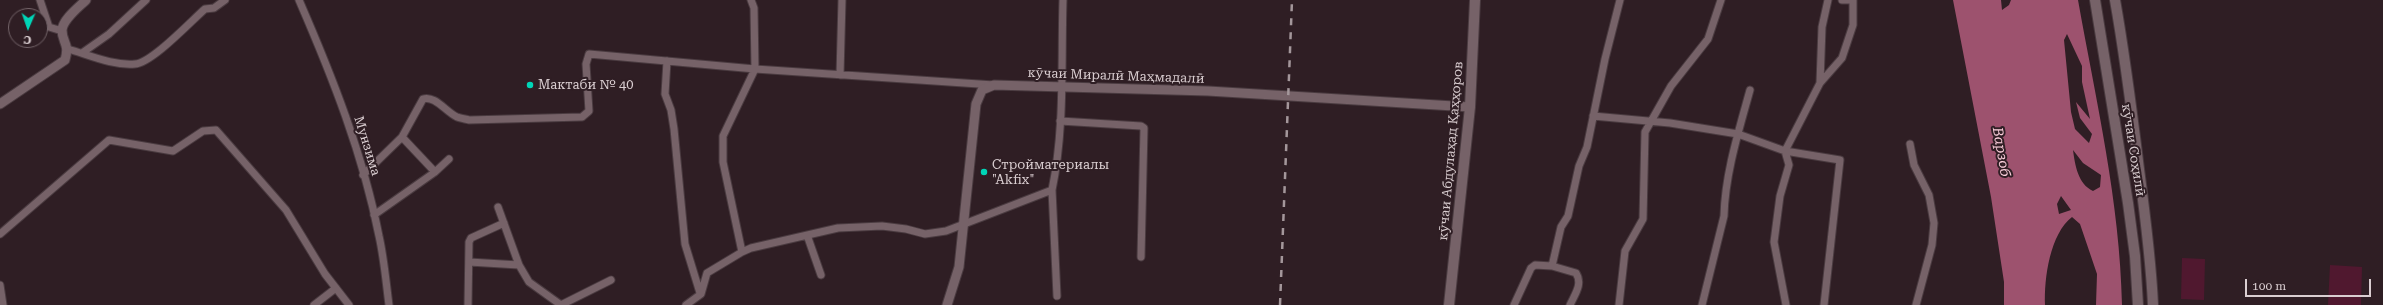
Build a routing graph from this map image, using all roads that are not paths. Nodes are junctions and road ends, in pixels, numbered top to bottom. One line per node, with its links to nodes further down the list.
1 (40, 0): 18 (street)
2 (86, 0): 18 (street)
3 (146, 0): 20 (street)
4 (225, 0): 20 (street)
5 (299, 0): 39 (street, Мунзима)
6 (751, 0): 22 (street)
7 (842, 0): 23 (street)
8 (1063, 0): 26 (street)
9 (1475, 0): 29 (main road, кӯчаи Абдулаҳад Қаҳҳоров)
10 (1620, 0): 30 (street)
11 (1721, 0): 32 (street)
12 (1828, 0): 24 (street)
13 (1842, 0): 14 (street)
14 (1849, 0)
15 (1853, 0): 24 (street)
16 (2095, 0): 74 (main road, кӯчаи Соҳилӣ)
17 (2115, 0): 75 (main road, кӯчаи Соҳилӣ)
18 (62, 31): 19 (street)
19 (68, 49): 20 (street); 28 (street)
20 (82, 53)
21 (667, 61): 22 (street); 34 (street); 56 (street)
22 (755, 69): 23 (street); 47 (street)
23 (840, 75): 25 (street)
24 (1820, 83): 36 (street)
25 (994, 84): 26 (street, кӯчаи Миралӣ Маҳмадалӣ); 44 (street)
26 (1062, 85): 29 (street, кӯчаи Миралӣ Маҳмадалӣ); 31 (street)
27 (1750, 90): 33 (street)
28 (0, 104)
29 (1470, 107): 66 (main road, кӯчаи Абдулаҳад Қаҳҳоров)
30 (1594, 116): 32 (street); 51 (street)
31 (1060, 121): 40 (street); 48 (street)
32 (1652, 121): 33 (street); 69 (street)
33 (1738, 134): 36 (street); 70 (street)
34 (402, 137): 38 (street); 39 (street)
35 (1910, 144): 73 (street)
36 (1785, 151): 71 (street); 72 (street)
37 (449, 159): 38 (street)
38 (435, 172): 42 (street)
39 (363, 174): 42 (street, Мунзима)
40 (1052, 190): 44 (street); 57 (street)
41 (498, 208): 43 (street)
42 (374, 215): 61 (street, Мунзима)
43 (504, 223): 49 (street); 50 (street)
44 (962, 226): 46 (street); 65 (street)
45 (0, 234): 55 (street)
46 (808, 235): 47 (street); 52 (street)
47 (742, 252): 56 (street)
48 (1141, 257)
49 (469, 262): 50 (street); 62 (street)
50 (520, 265): 63 (street)
51 (1552, 266): 67 (street); 68 (street)
52 (821, 275)
53 (611, 280): 63 (street)
54 (0, 285): 58 (street)
55 (336, 288): 59 (street); 60 (street)
56 (700, 294): 64 (street)
57 (1057, 296)
58 (4, 305)
59 (314, 305)
60 (349, 305)
61 (389, 305)
62 (468, 305)
63 (561, 305)
64 (686, 305)
65 (947, 305)
66 (1449, 305)
67 (1514, 305)
68 (1570, 305)
69 (1619, 305)
70 (1702, 305)
71 (1786, 305)
72 (1824, 305)
73 (1918, 305)
74 (2138, 305)
75 (2153, 305)

